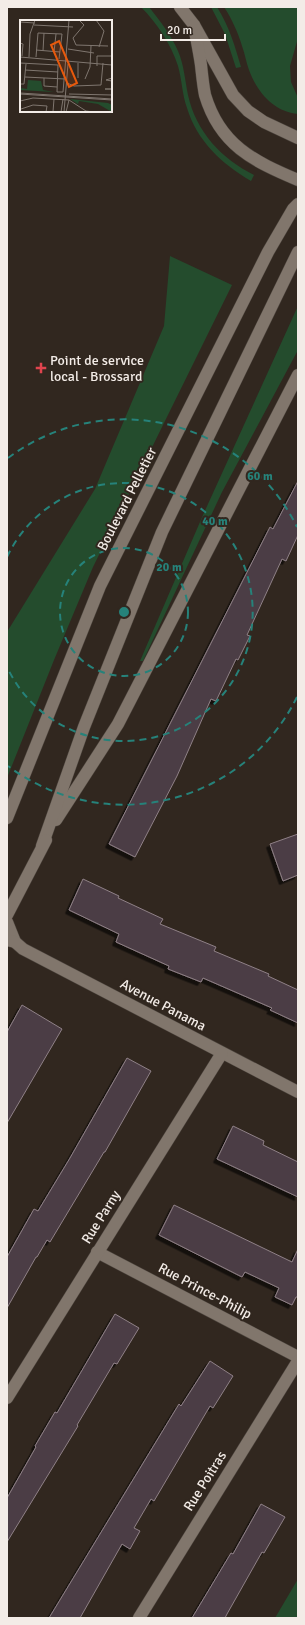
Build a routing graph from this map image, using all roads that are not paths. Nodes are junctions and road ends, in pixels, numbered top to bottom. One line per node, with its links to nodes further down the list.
1 (180, 7): 2 (street)
2 (194, 26): 3 (street); 4 (street)
3 (298, 138)
4 (298, 180)
5 (298, 204): 8 (street, Boulevard Pelletier)
6 (298, 252): 9 (street)
7 (298, 375): 9 (street)
8 (7, 818)
9 (42, 846): 10 (street)
10 (7, 916)
11 (7, 922): 12 (street, Avenue Panama)
12 (11, 941): 13 (street, Avenue Panama)
13 (222, 1052): 14 (street, Avenue Panama); 15 (street, Rue Parny)
14 (298, 1092)
15 (97, 1252): 16 (street, Rue Prince-Philip); 18 (street, Rue Parny)
16 (298, 1357)
17 (298, 1361): 19 (street, Rue Poitras)
18 (7, 1398)
19 (138, 1618)

